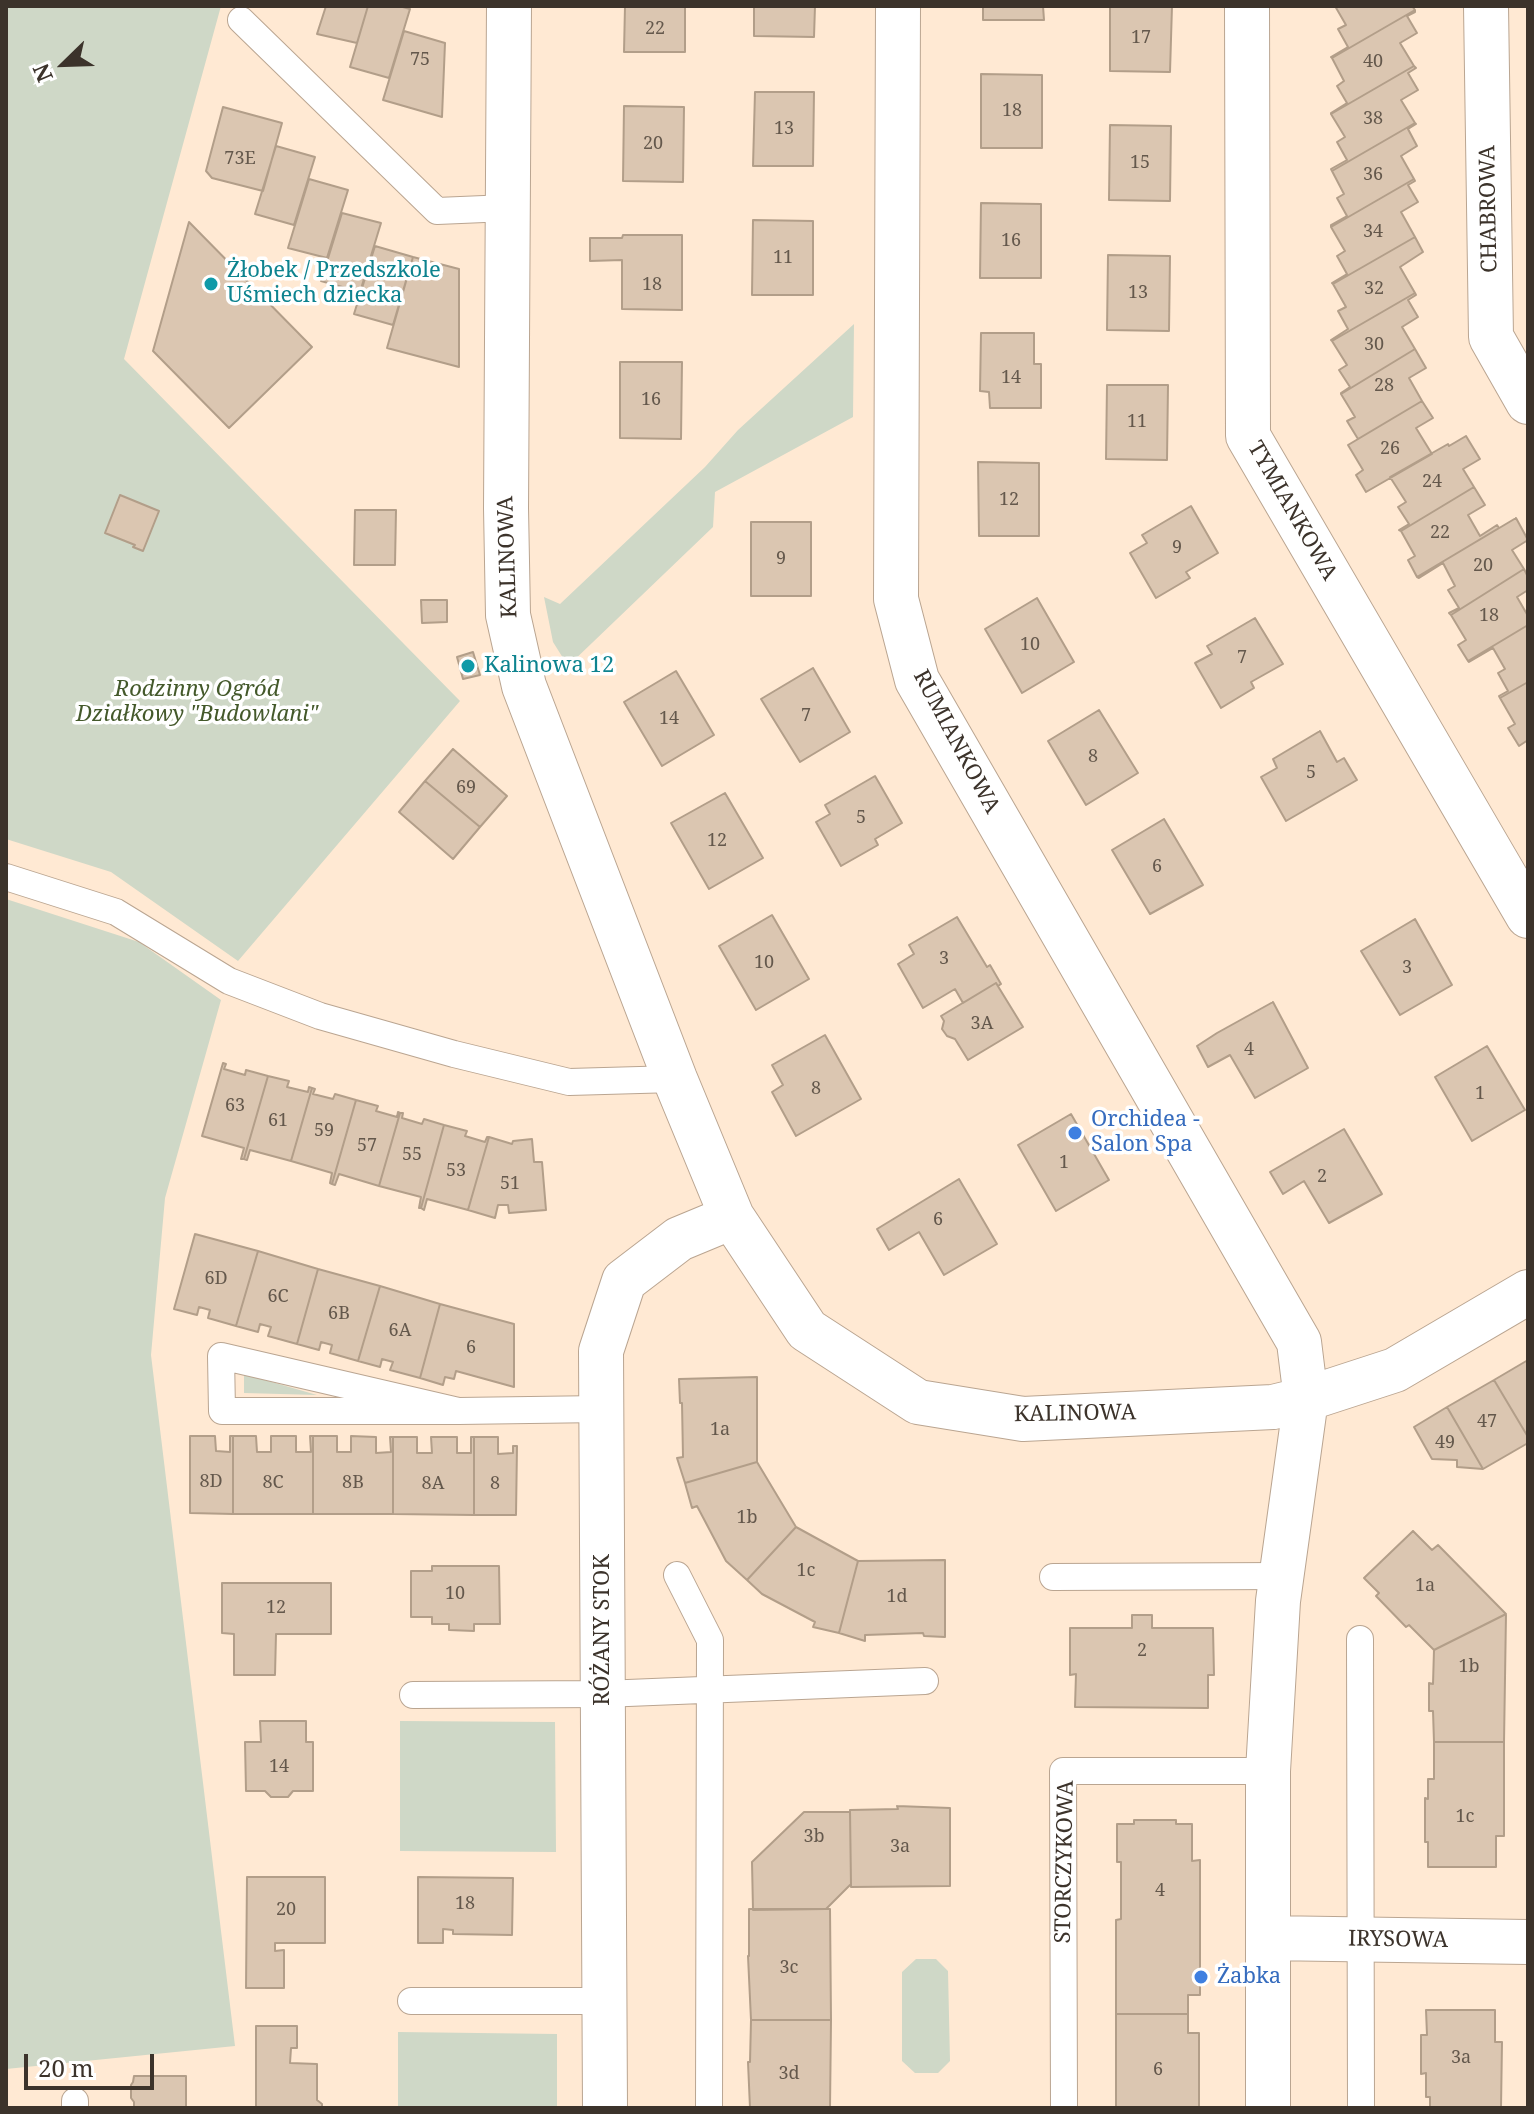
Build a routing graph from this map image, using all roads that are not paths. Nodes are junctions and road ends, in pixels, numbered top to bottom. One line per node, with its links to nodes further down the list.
1 (509, 6): 6 (street, KALINOWA)
2 (898, 6): 13 (street, RUMIANKOWA)
3 (1247, 6): 9 (street, TYMIANKOWA)
4 (1486, 6): 7 (street, CHABROWA)
5 (241, 20): 6 (lane)
6 (508, 208): 10 (street, KALINOWA)
7 (1528, 402)
8 (6, 877): 10 (lane)
9 (1528, 916)
10 (675, 1079): 11 (street, KALINOWA)
11 (732, 1217): 13 (street, KALINOWA); 14 (street, RÓŻANY STOK)
12 (1528, 1292): 13 (street, KALINOWA)
13 (1306, 1399): 17 (street)
14 (602, 1409): 15 (lane); 22 (street, RÓŻANY STOK)
15 (458, 1411): 15 (lane)
16 (677, 1575): 21 (lane)
17 (1281, 1576): 18 (lane); 24 (street)
18 (1053, 1577)
19 (1360, 1639): 26 (lane)
20 (925, 1681): 21 (lane)
21 (710, 1690): 22 (lane); 31 (lane)
22 (603, 1694): 23 (lane); 29 (street, RÓŻANY STOK)
23 (413, 1695)
24 (1268, 1771): 25 (street); 32 (lane, STORCZYKOWA)
25 (1268, 1938): 26 (street, IRYSOWA); 33 (street)
26 (1360, 1939): 27 (street, IRYSOWA); 34 (lane)
27 (1528, 1942)
28 (411, 2001): 29 (lane)
29 (603, 2001): 30 (street, RÓŻANY STOK)
30 (605, 2108)
31 (709, 2108)
32 (1064, 2108)
33 (1268, 2108)
34 (1361, 2108)

